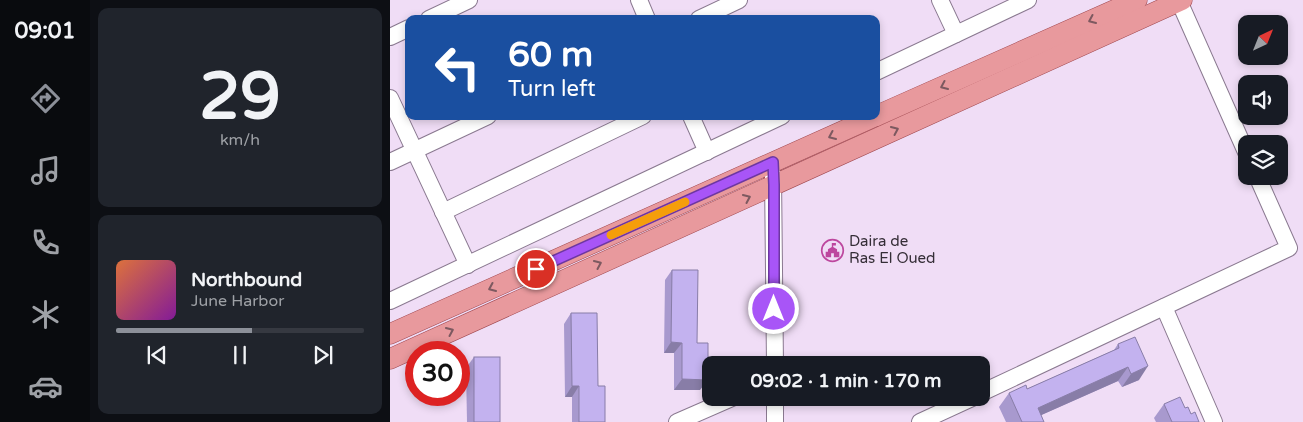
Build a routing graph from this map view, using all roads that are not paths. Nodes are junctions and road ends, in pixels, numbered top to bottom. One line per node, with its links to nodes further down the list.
1 (469, 0): 8 (street)
2 (639, 0): 9 (street)
3 (739, 0): 10 (street)
4 (940, 0): 12 (street)
5 (1028, 0): 12 (street)
6 (1137, 0): 16 (main road, one-way to 16)
7 (1181, 1): 22 (street); 27 (main road, one-way to 7)
8 (437, 15)
9 (645, 15)
10 (707, 15)
11 (405, 30): 13 (street)
12 (956, 34): 14 (street)
13 (390, 37)
14 (880, 70)
15 (390, 98): 23 (street)
16 (880, 114)
17 (479, 120): 23 (street)
18 (635, 120): 29 (street)
19 (693, 120): 24 (street)
20 (774, 120): 24 (street)
21 (867, 120): 26 (main road, one-way to 26)
22 (1239, 135)
23 (414, 150): 25 (street); 29 (street)
24 (707, 152): 30 (street)
25 (390, 162)
26 (773, 162): 27 (street); 33 (main road, one-way to 33)
27 (774, 185): 34 (street); 35 (main road, one-way to 27)
28 (1261, 185): 32 (street)
29 (443, 212): 30 (street)
30 (468, 265): 31 (street)
31 (390, 301)
32 (1164, 307): 36 (street); 43 (street)
33 (390, 334)
34 (775, 356)
35 (390, 359)
36 (990, 389)
37 (713, 406): 40 (street)
38 (775, 406): 41 (street)
39 (955, 406): 42 (street)
40 (676, 422)
41 (775, 422)
42 (920, 422)
43 (1214, 422)

